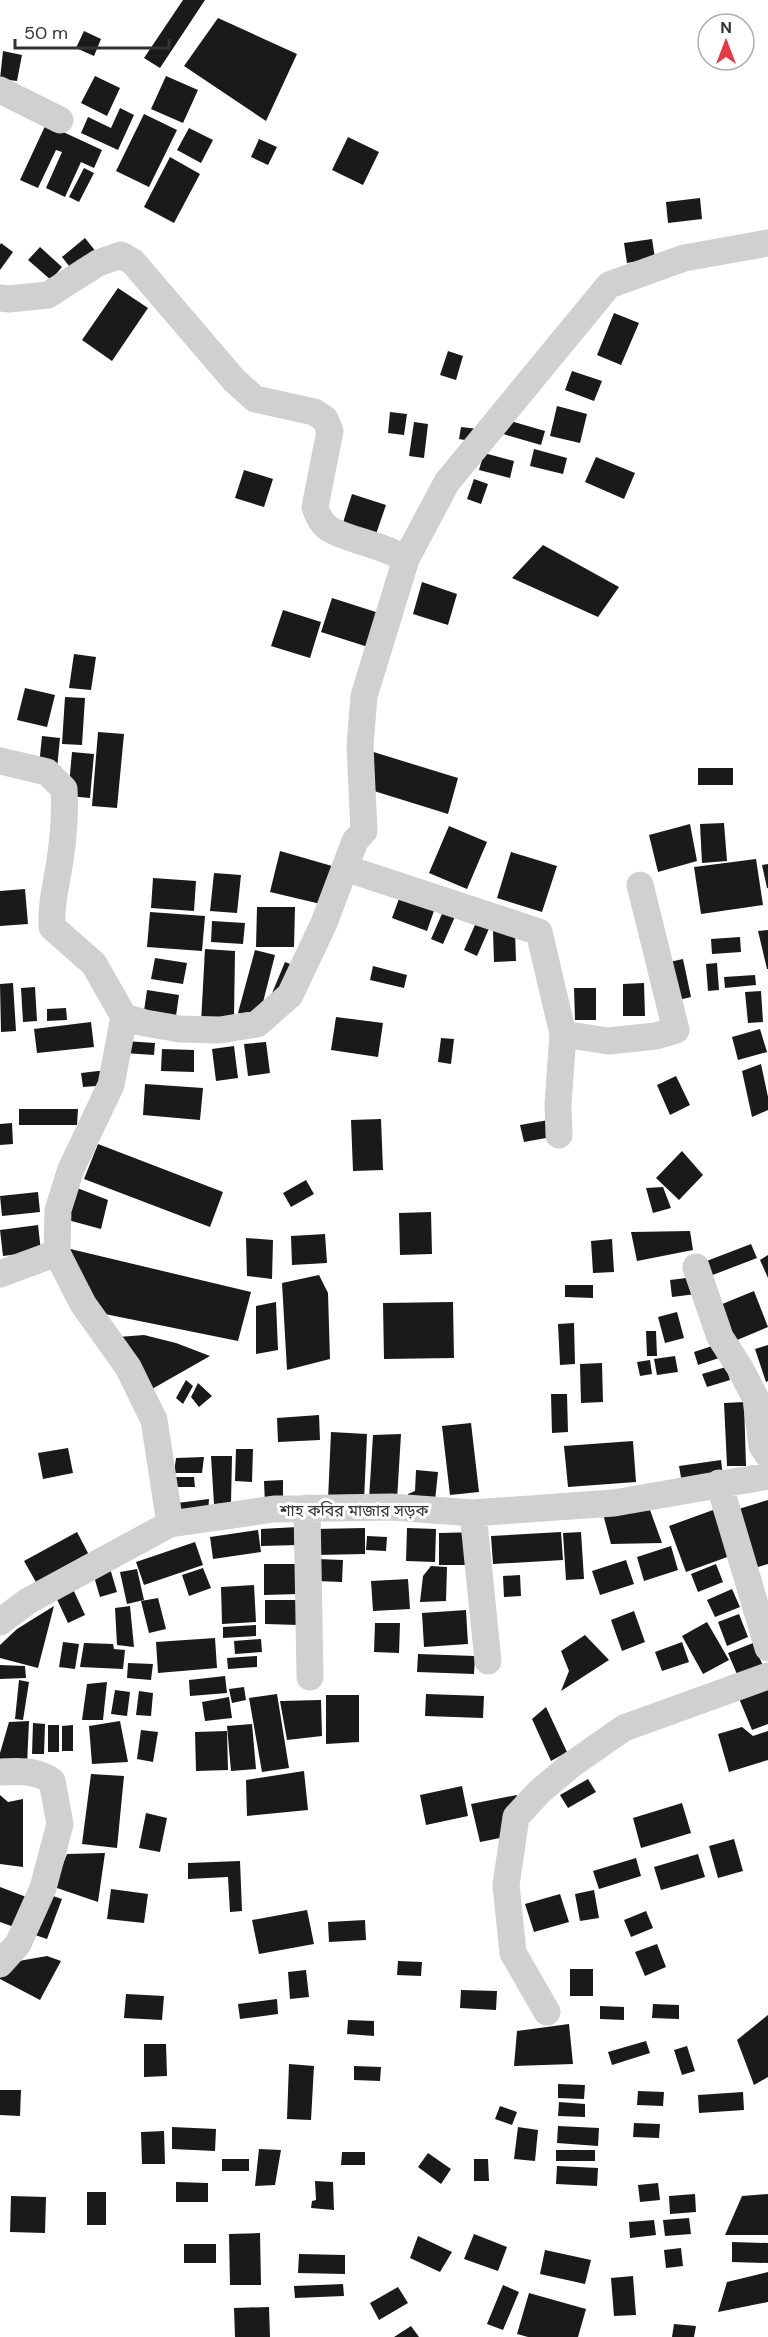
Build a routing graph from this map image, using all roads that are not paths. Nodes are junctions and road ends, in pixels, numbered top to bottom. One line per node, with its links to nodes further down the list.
1 (0, 90): 2 (street)
2 (60, 120)
3 (768, 243): 5 (street)
4 (0, 298): 5 (street)
5 (406, 559): 7 (street)
6 (0, 761): 9 (street)
7 (345, 868): 9 (street); 10 (street)
8 (640, 885): 10 (street)
9 (124, 1017): 12 (street)
10 (563, 1034): 11 (street)
11 (559, 1135)
12 (57, 1253): 14 (street); 20 (street)
13 (696, 1267): 15 (street)
14 (0, 1274)
15 (768, 1455)
16 (768, 1476): 17 (street, শাহ কবির মাজার সড়ক)
17 (719, 1483): 19 (street, শাহ কবির মাজার সড়ক); 22 (street)
18 (307, 1508): 19 (street, শাহ কবির মাজার সড়ক); 20 (street, শাহ কবির মাজার সড়ক); 25 (street)
19 (473, 1513): 23 (street)
20 (170, 1524): 21 (street, শাহ কবির মাজার সড়ক)
21 (0, 1622)
22 (768, 1648)
23 (488, 1661)
24 (768, 1676): 28 (street)
25 (310, 1677)
26 (0, 1772): 27 (street)
27 (0, 1964)
28 (546, 2012)

